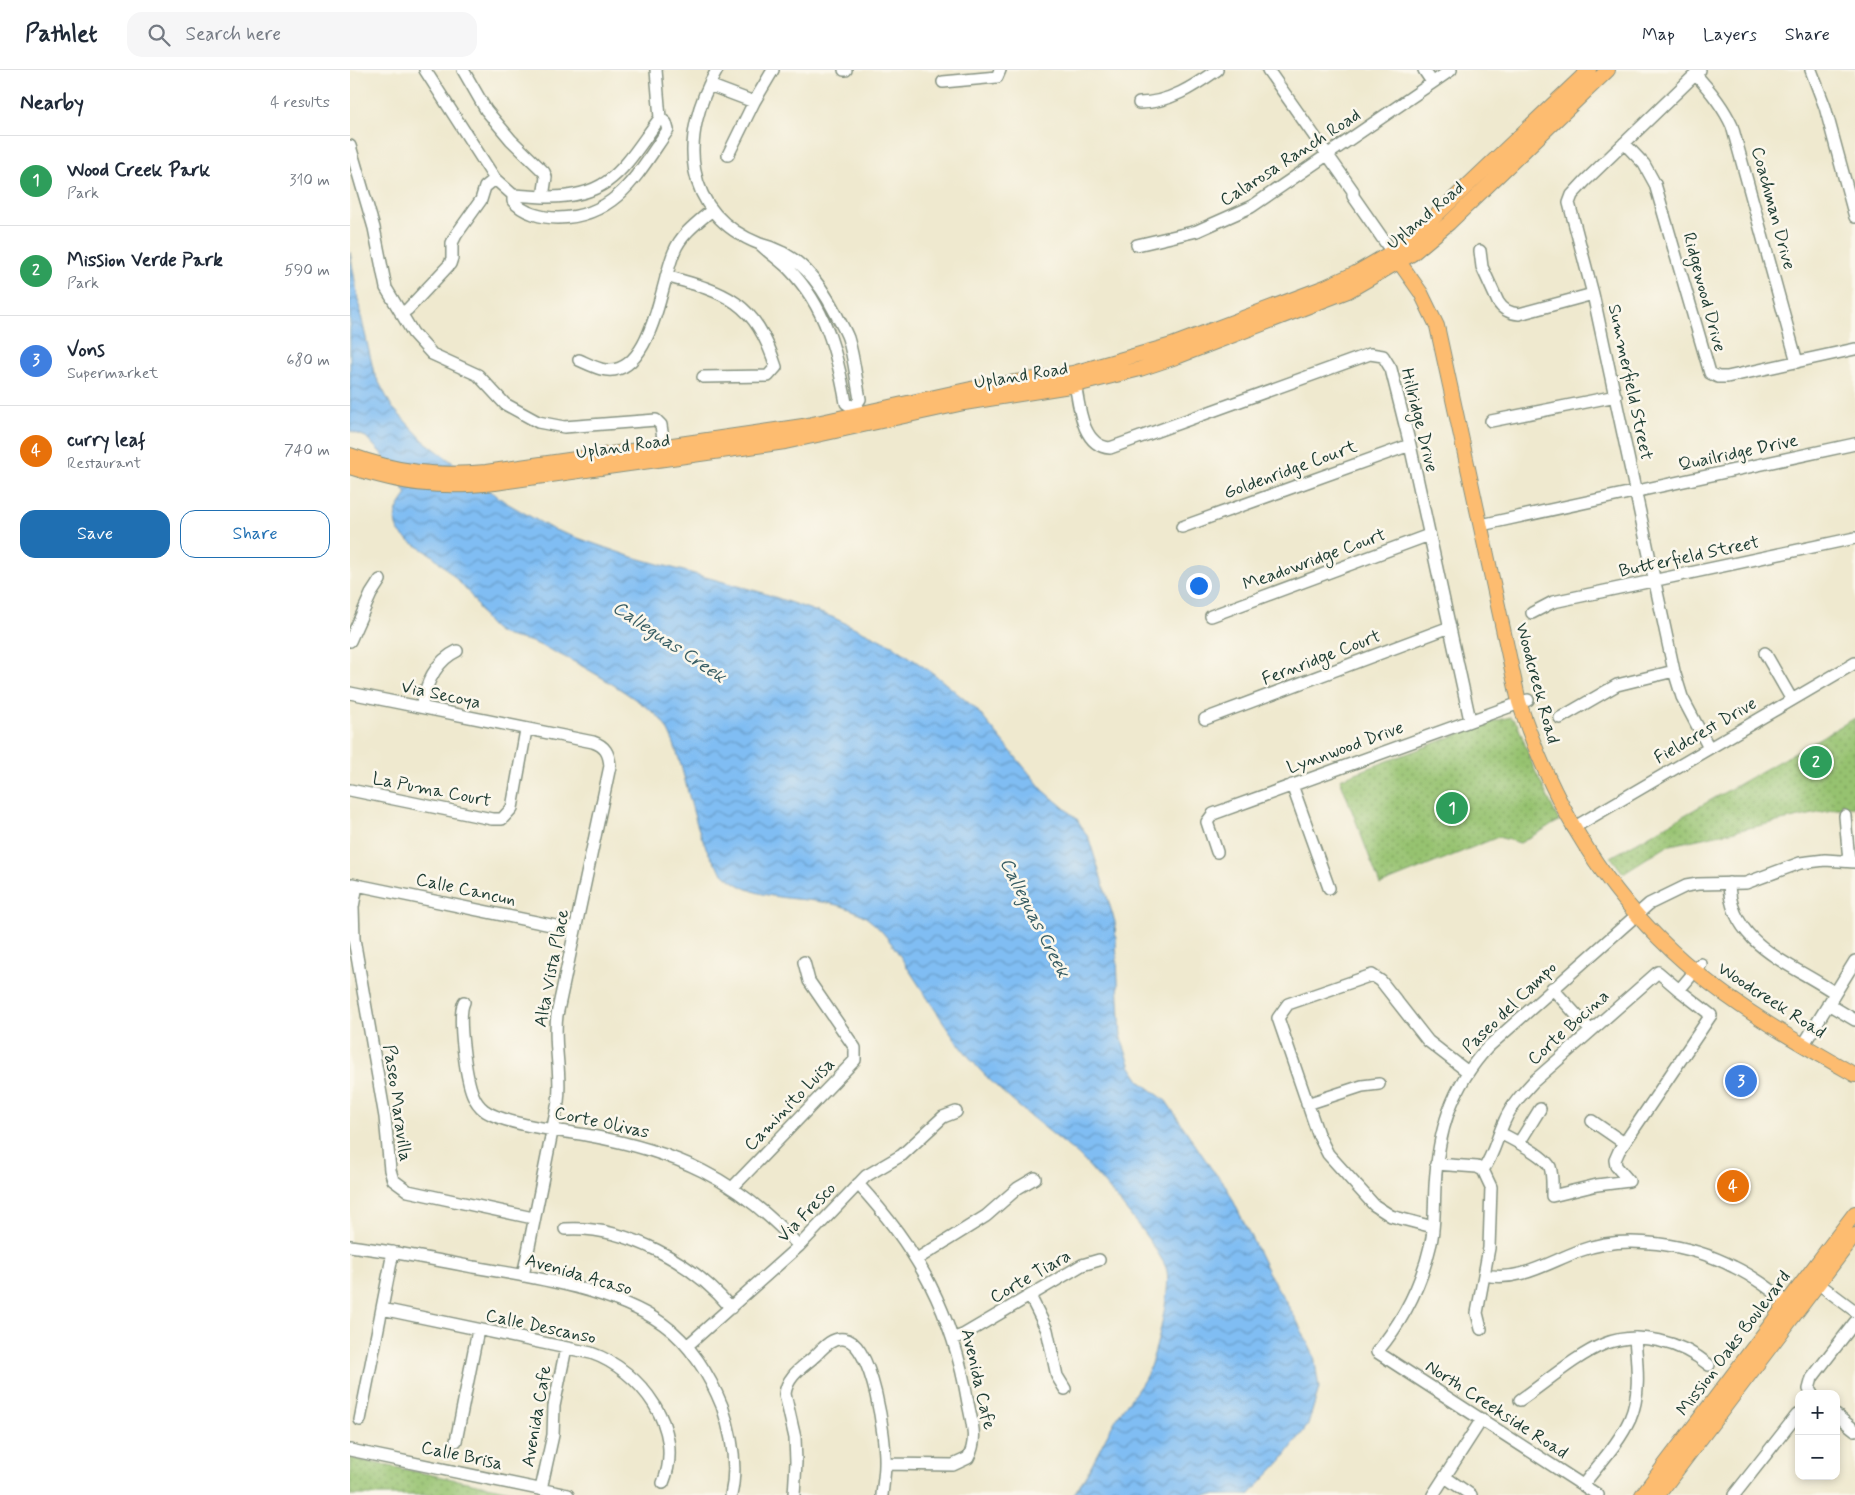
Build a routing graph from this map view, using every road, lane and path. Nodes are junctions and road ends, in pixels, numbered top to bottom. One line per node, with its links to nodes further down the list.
1 (425, 70): 25 (street)
2 (462, 70): 27 (street)
3 (656, 70): 20 (street)
4 (717, 70): 17 (street)
5 (772, 70): 18 (street)
6 (1000, 70): 15 (street)
7 (1218, 70): 19 (street)
8 (1268, 70): 24 (street, Woodcreek Road)
9 (1424, 70): 16 (street)
10 (1451, 70): 16 (street, Calarosa Ranch Road)
11 (1589, 70): 33 (main road, Upland Road)
12 (1608, 70): 33 (main road, Upland Road)
13 (1811, 70): 29 (street)
14 (1698, 72): 21 (street, Summerfield Street); 39 (street, Coachman Drive)
15 (944, 82)
16 (1432, 82): 24 (street, Calarosa Ranch Road)
17 (709, 85): 18 (street); 28 (street)
18 (754, 102): 23 (street)
19 (1139, 102)
20 (660, 118): 26 (street); 27 (street)
21 (1624, 143): 35 (street, Summerfield Street); 39 (street, Ridgewood Drive)
22 (350, 146): 36 (street)
23 (728, 155)
24 (1327, 155): 31 (street, Calarosa Ranch Road); 33 (street, Woodcreek Road)
25 (495, 179): 26 (street); 36 (street)
26 (513, 195): 27 (street)
27 (543, 197)
28 (712, 210): 30 (street); 34 (street)
29 (1855, 217)
30 (760, 244): 30 (street)
31 (1137, 246)
32 (1480, 251): 35 (street)
33 (1399, 255): 41 (main road, Upland Road); 50 (main road, Woodcreek Road)
34 (666, 276): 38 (street); 40 (street)
35 (1593, 294): 42 (street, Summerfield Street)
36 (401, 314): 46 (street)
37 (1855, 350): 39 (street, Ridgewood Drive)
38 (580, 360)
39 (1797, 362)
40 (704, 377)
41 (1074, 379): 45 (street, Hillridge Drive); 46 (main road, Upland Road)
42 (1616, 396): 43 (street); 49 (street, Summerfield Street)
43 (1491, 421)
44 (1855, 444): 49 (street, Quailridge Drive)
45 (1410, 445): 51 (street, Goldenridge Court); 52 (street, Hillridge Drive)
46 (665, 453): 48 (main road, Upland Road)
47 (350, 465): 48 (main road, Upland Road); 48 (main road, Upland Road)
48 (490, 477)
49 (1637, 492): 50 (street, Quailridge Drive); 55 (street, Summerfield Street)
50 (1485, 524): 66 (main road, Woodcreek Road)
51 (1182, 527)
52 (1429, 535): 57 (street, Meadowridge Court); 58 (street, Hillridge Drive)
53 (1855, 538): 55 (street, Butterfield Street)
54 (380, 580): 59 (street)
55 (1656, 582): 56 (street, Butterfield Street); 63 (street, Summerfield Street)
56 (1532, 613)
57 (1211, 616)
58 (1450, 627): 69 (street, Fernridge Court); 70 (street, Hillridge Drive)
59 (350, 641)
60 (457, 651): 67 (street)
61 (1765, 653): 65 (street)
62 (1855, 663): 65 (street, Fieldcrest Drive)
63 (1674, 671): 68 (street); 72 (street, Summerfield Street)
64 (350, 693): 67 (street, Via Secoya)
65 (1792, 700): 72 (street, Fieldcrest Drive)
66 (1524, 701): 70 (street, Lynnwood Drive); 76 (main road, Woodcreek Road)
67 (421, 707): 71 (street, Via Secoya)
68 (1560, 718)
69 (1205, 719)
70 (1470, 720): 73 (street, Lynnwood Drive)
71 (526, 730): 74 (street, La Puma Court); 83 (street, Alta Vista Place)
72 (1709, 748): 76 (street, Fieldcrest Drive)
73 (1292, 785): 77 (street, Lynnwood Drive); 81 (street)
74 (350, 790)
75 (1845, 816): 78 (street)
76 (1576, 826): 82 (main road, Woodcreek Road)
77 (1218, 852)
78 (1852, 861): 79 (street, Paseo del Campo)
79 (1729, 883): 82 (street, Paseo del Campo); 89 (street)
80 (354, 884): 83 (street, Calle Cancun); 113 (street, Paseo Maravilla)
81 (1330, 888)
82 (1639, 911): 86 (main road, Woodcreek Road); 87 (street, Paseo del Campo)
83 (575, 930): 103 (street, Alta Vista Place)
84 (1855, 961): 89 (street)
85 (804, 962): 111 (street, Caminito Luisa)
86 (1698, 968): 88 (street); 94 (main road, Woodcreek Road)
87 (1552, 988): 93 (street); 96 (street, Paseo del Campo)
88 (1679, 990): 93 (street, Corte Bocina); 106 (street)
89 (1835, 993): 91 (street)
90 (464, 1002): 103 (street, Corte Olivas)
91 (1828, 1004): 92 (street); 94 (street)
92 (1855, 1020)
93 (1591, 1030): 104 (street, Corte Bocina)
94 (1806, 1040): 95 (main road, Woodcreek Road); 97 (main road, Woodcreek Road)
95 (1855, 1065)
96 (1468, 1072): 99 (street); 107 (street, Paseo del Campo)
97 (1855, 1076)
98 (1379, 1084): 99 (street)
99 (1307, 1104): 114 (street)
100 (1540, 1109): 105 (street)
101 (956, 1112): 110 (street, Via Fresco)
102 (1592, 1121): 106 (street)
103 (552, 1130): 111 (street, Corte Olivas); 113 (street, Alta Vista Place)
104 (1500, 1133): 105 (street); 108 (street, Corte Bocina)
105 (1519, 1143): 106 (street)
106 (1624, 1143)
107 (1436, 1164): 108 (street); 114 (street, Paseo del Campo)
108 (1483, 1170): 122 (street)
109 (1035, 1178): 120 (street)
110 (858, 1184): 118 (street, Via Fresco); 120 (street, Avenida Cafe)
111 (732, 1188): 118 (street, Corte Olivas)
112 (1855, 1213): 126 (main road, Mission Oaks Boulevard)
113 (533, 1218): 123 (street, Alta Vista Place)
114 (1433, 1228): 137 (street, Paseo del Campo)
115 (565, 1229): 127 (street)
116 (1855, 1235): 124 (main road, Mission Oaks Boulevard)
117 (350, 1246): 119 (street, Avenida Acaso)
118 (799, 1246): 127 (street, Via Fresco)
119 (393, 1252): 123 (street, Avenida Acaso); 128 (street)
120 (917, 1259): 133 (street, Avenida Cafe)
121 (1099, 1260): 125 (street, Corte Tiara)
122 (1485, 1275): 126 (street); 131 (street)
123 (523, 1276): 135 (street, Avenida Acaso)
124 (1819, 1284): 129 (street); 162 (main road, Mission Oaks Boulevard)
125 (1030, 1296): 133 (street, Corte Tiara); 139 (street)
126 (1787, 1302): 161 (main road, Mission Oaks Boulevard)
127 (731, 1308): 135 (street, Via Fresco)
128 (382, 1309): 132 (street, Calle Descanso); 144 (street)
129 (1855, 1311)
130 (1855, 1322): 140 (street)
131 (1481, 1329)
132 (478, 1330): 136 (street, Calle Descanso); 147 (street)
133 (954, 1338): 149 (street, Avenida Cafe)
134 (1636, 1338): 138 (street); 141 (street); 152 (street)
135 (687, 1346): 155 (street, Avenida Acaso)
136 (566, 1348): 151 (street, Calle Descanso); 153 (street, Avenida Cafe)
137 (1377, 1352): 145 (street, North Creekside Road)
138 (1709, 1365)
139 (1065, 1389)
140 (1810, 1390)
141 (1520, 1400)
142 (1795, 1418): 163 (street)
143 (1840, 1418): 146 (street)
144 (360, 1420)
145 (1482, 1420): 150 (street); 152 (street, North Creekside Road)
146 (1855, 1430)
147 (456, 1441)
148 (350, 1450): 153 (street, Calle Brisa)
149 (885, 1464): 156 (street); 157 (street)
150 (1445, 1477): 158 (street); 159 (street)
151 (662, 1483)
152 (1583, 1485): 160 (street, North Creekside Road)
153 (541, 1489): 154 (street, Calle Brisa)
154 (568, 1495)
155 (731, 1495)
156 (794, 1495)
157 (882, 1495)
158 (1433, 1495)
159 (1471, 1495)
160 (1598, 1495)
161 (1642, 1495)
162 (1658, 1495)
163 (1734, 1495)

